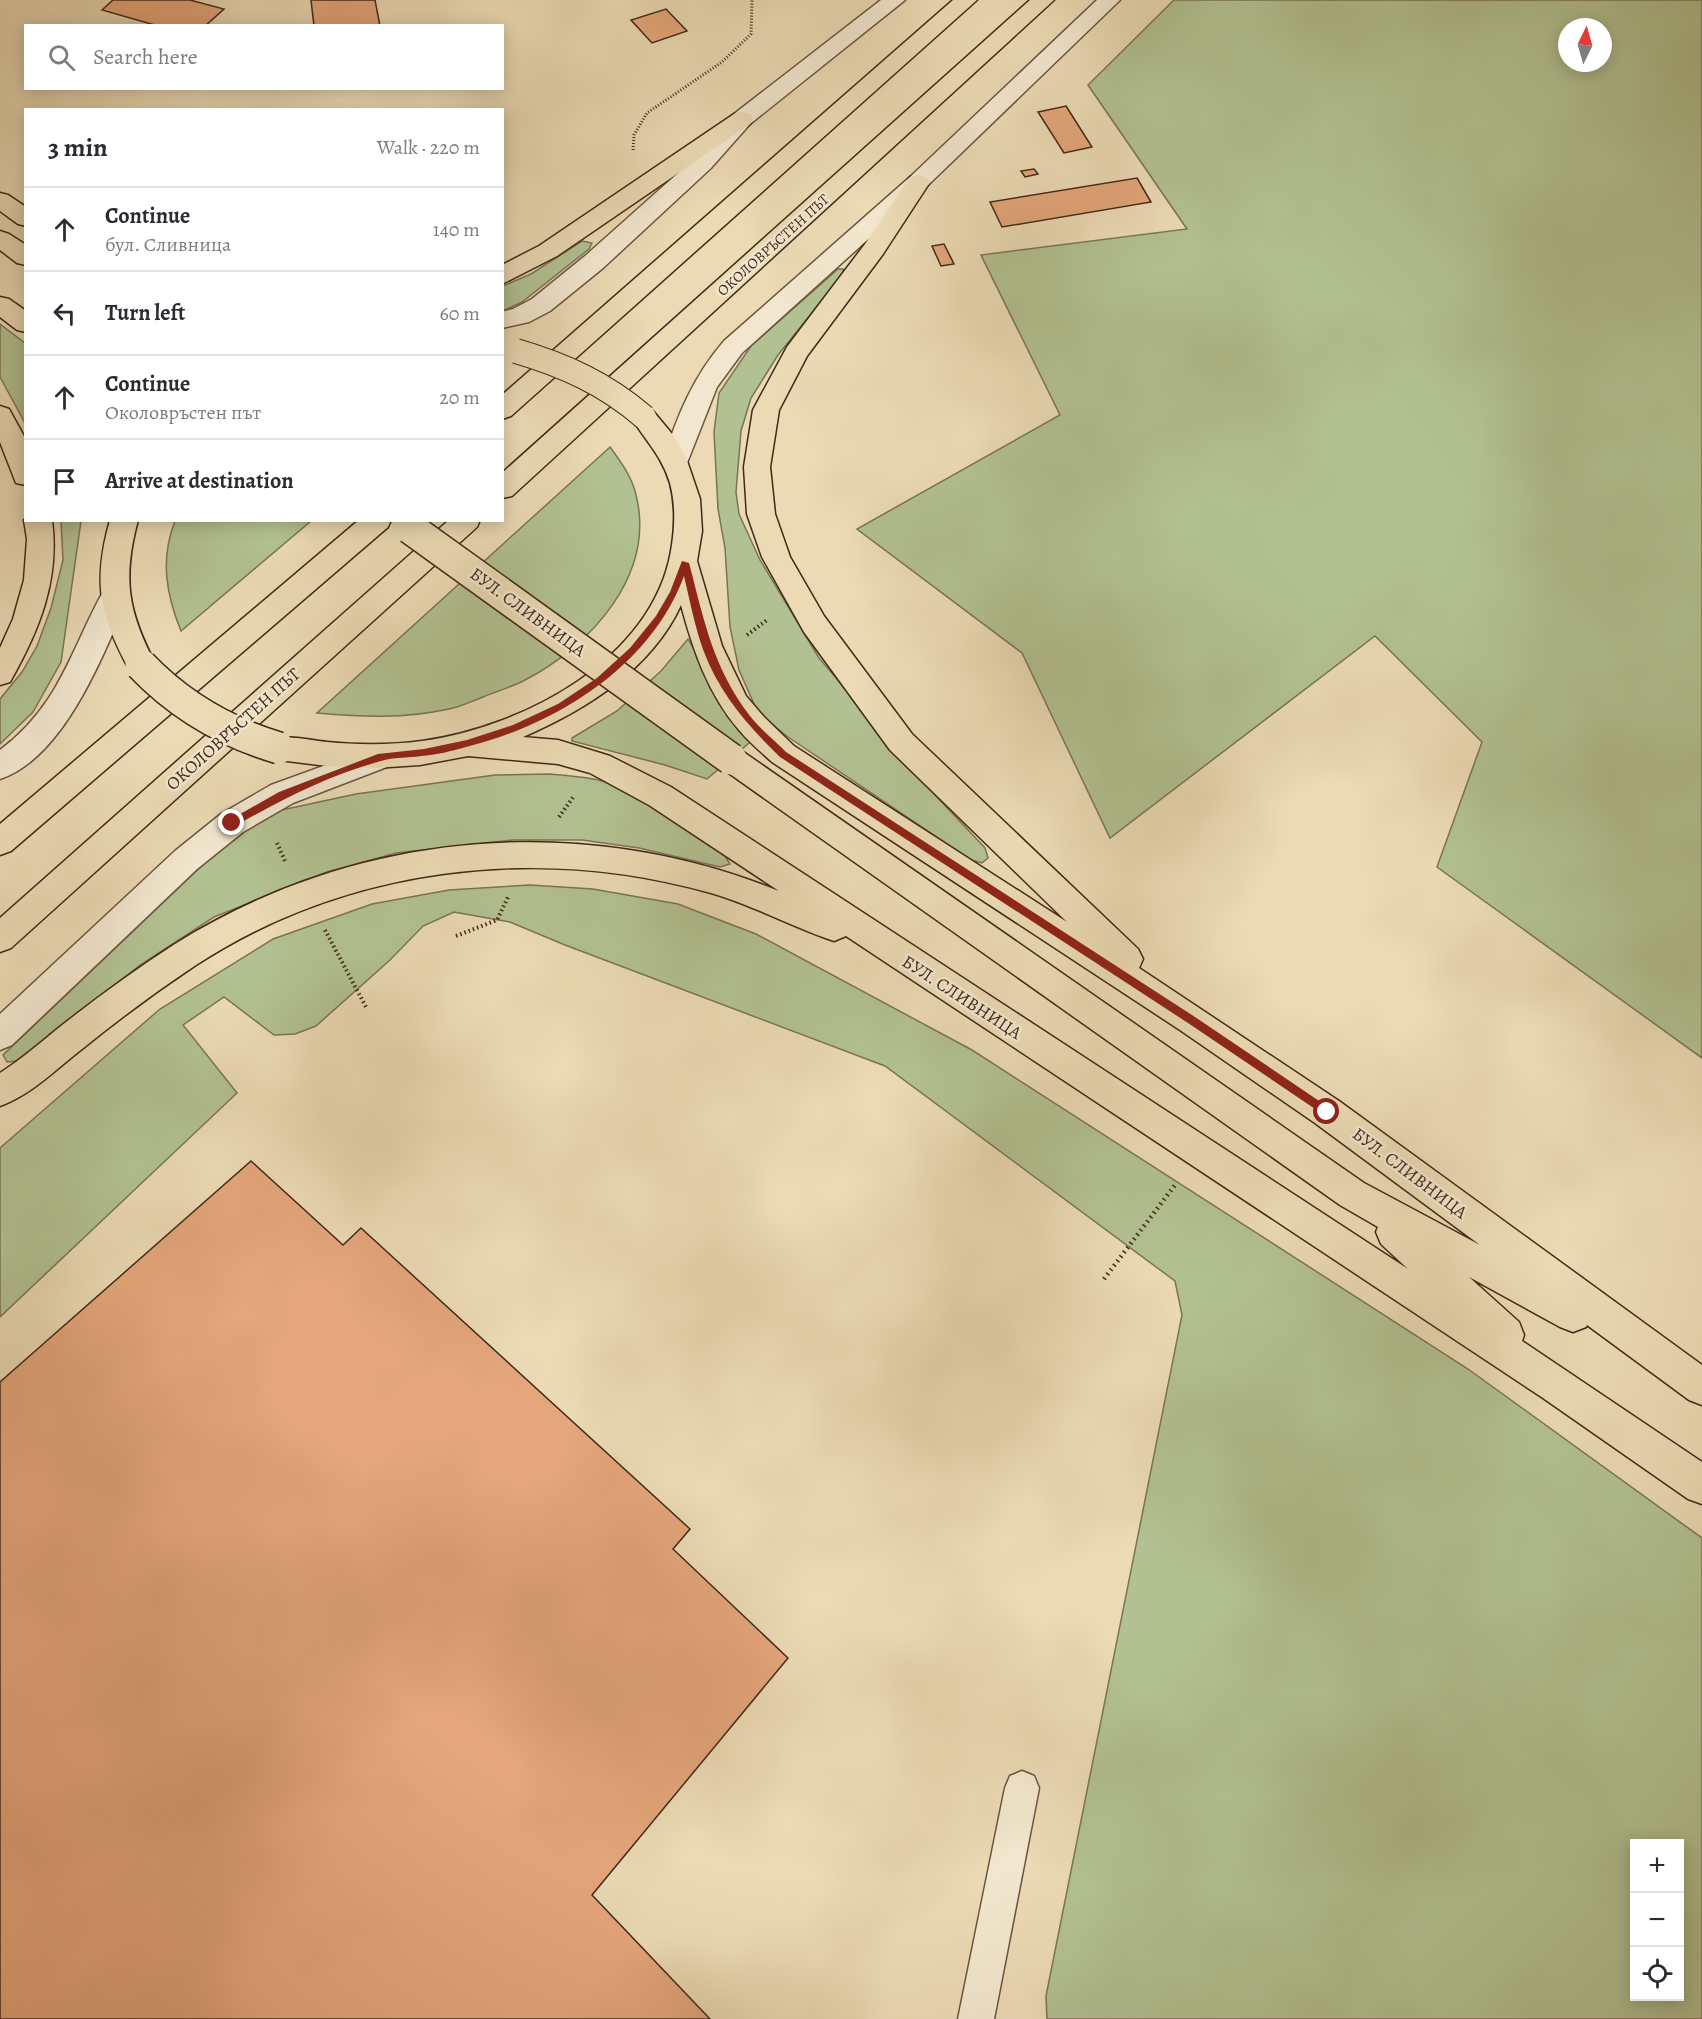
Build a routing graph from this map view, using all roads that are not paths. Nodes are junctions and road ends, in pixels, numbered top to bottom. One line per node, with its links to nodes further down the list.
1 (894, 0): 5 (street)
2 (966, 0): 17 (main road)
3 (1043, 0): 21 (main road, ОКОЛОВРЪСТЕН ПЪТ)
4 (1110, 0): 6 (street)
5 (742, 118): 12 (main road); 14 (street)
6 (918, 182): 19 (street); 38 (main road)
7 (0, 199): 8 (main road); 9 (main road)
8 (24, 209)
9 (24, 217)
10 (0, 239): 11 (main road)
11 (24, 256)
12 (504, 275)
13 (0, 305): 15 (main road)
14 (504, 320)
15 (24, 323)
16 (509, 350): 19 (main road, bridge)
17 (504, 408)
18 (0, 415): 20 (main road)
19 (676, 461): 28 (main road)
20 (24, 471)
21 (504, 487)
22 (38, 522): 31 (main road)
23 (112, 522): 29 (main road)
24 (123, 522): 29 (main road)
25 (376, 522): 35 (main road)
26 (465, 522): 36 (main road, ОКОЛОВРЪСТЕН ПЪТ)
27 (405, 524): 41 (main road, БУЛ. СЛИВНИЦА, bridge)
28 (684, 563): 32 (main road); 38 (main road, БУЛ. СЛИВНИЦА)
29 (112, 564): 30 (main road)
30 (114, 597): 33 (main road, bridge); 34 (street)
31 (0, 674)
32 (468, 744): 33 (main road); 37 (main road, БУЛ. СЛИВНИЦА)
33 (381, 757): 39 (street)
34 (0, 767)
35 (0, 842)
36 (0, 938)
37 (893, 951): 40 (main road); 43 (main road, БУЛ. СЛИВНИЦА)
38 (1192, 1020): 42 (main road, БУЛ. СЛИВНИЦА)
39 (0, 1035)
40 (0, 1091)
41 (1352, 1194): 42 (main road, БУЛ. СЛИВНИЦА); 43 (main road, БУЛ. СЛИВНИЦА)
42 (1687, 1378)
43 (1556, 1385): 44 (main road, БУЛ. СЛИВНИЦА)
44 (1702, 1485)
45 (1022, 1788): 46 (lane)
46 (976, 2019)

